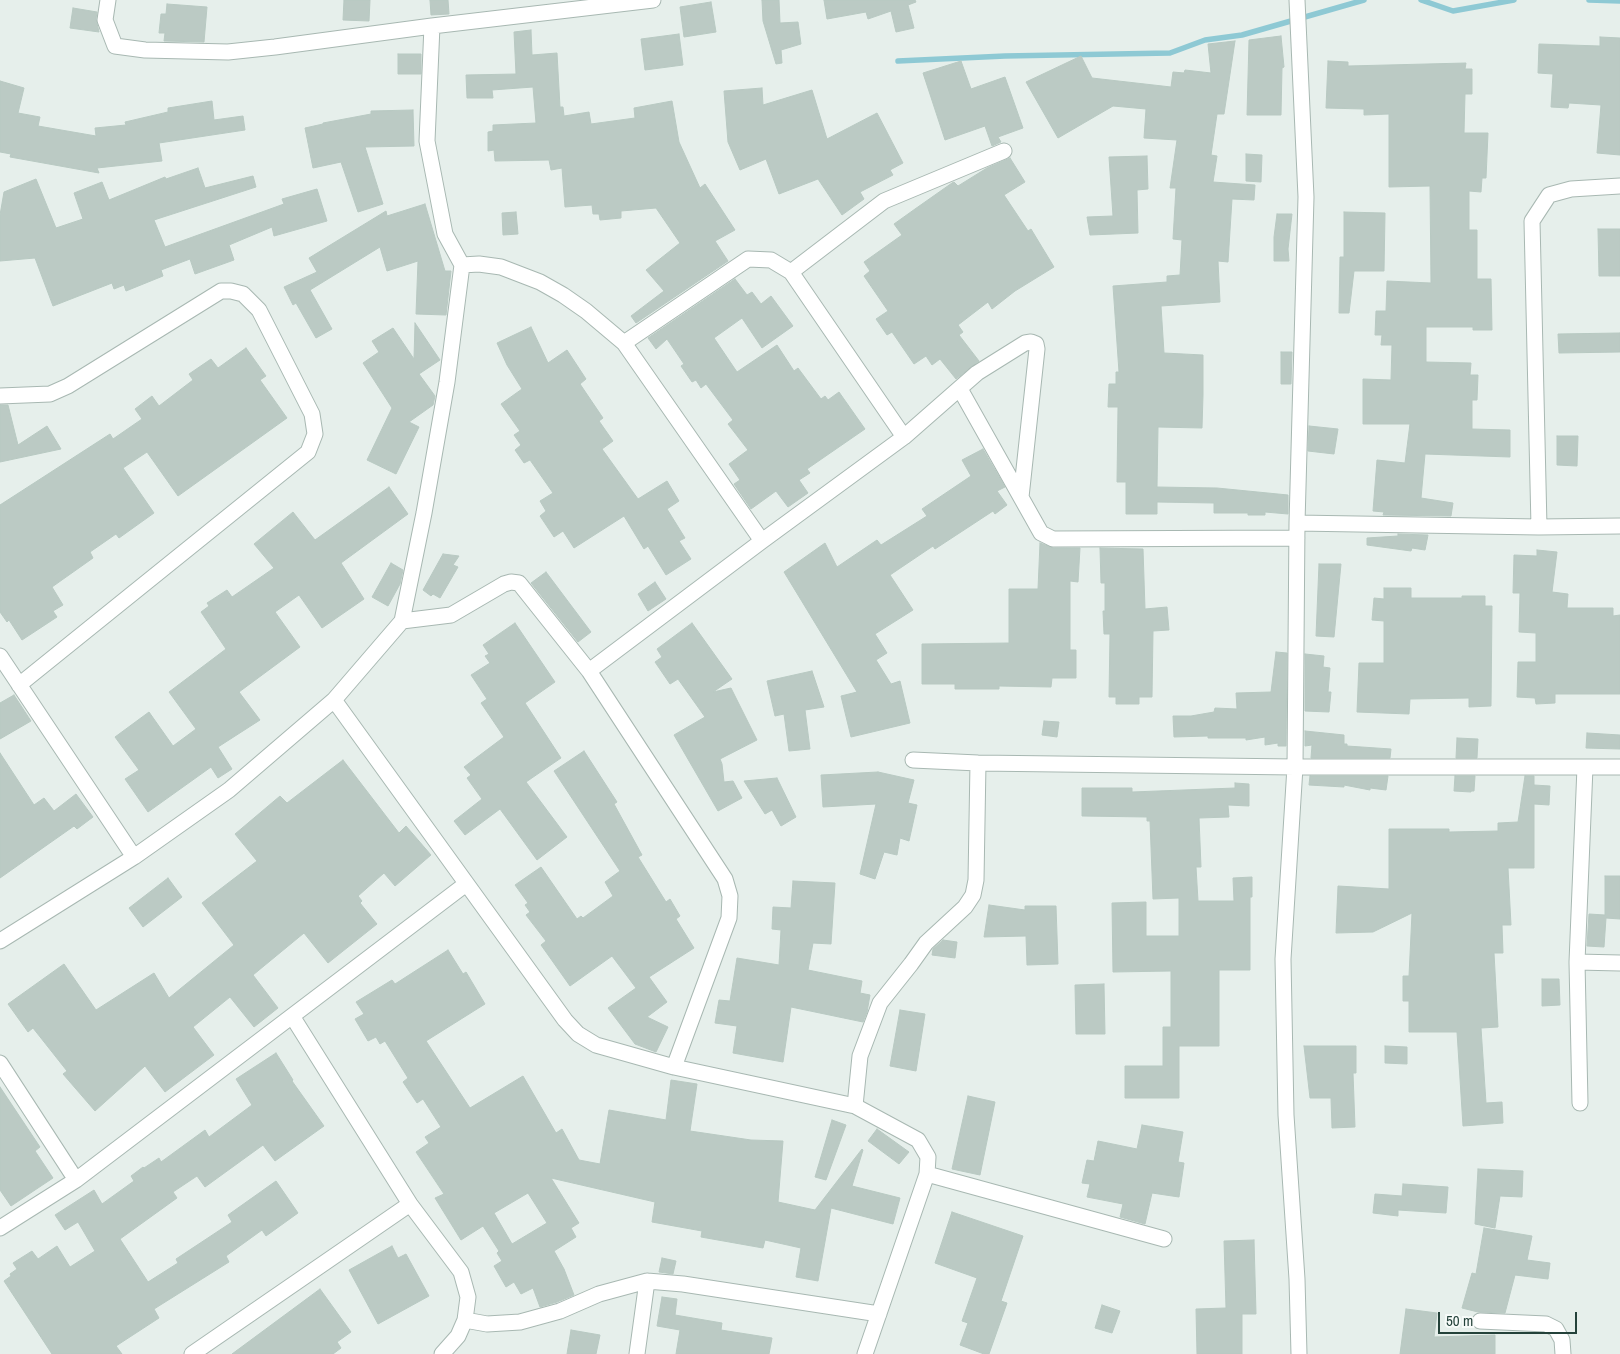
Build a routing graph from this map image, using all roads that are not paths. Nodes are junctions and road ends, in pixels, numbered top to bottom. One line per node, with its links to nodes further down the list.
1 (108, 0): 4 (street)
2 (653, 0): 4 (street)
3 (1297, 4): 14 (street)
4 (432, 26): 7 (street)
5 (1004, 151): 8 (street)
6 (1620, 186): 16 (street)
7 (462, 265): 9 (street); 19 (street)
8 (791, 272): 9 (street); 12 (street)
9 (624, 343): 18 (street)
10 (960, 389): 12 (street); 13 (street); 13 (street)
11 (0, 396): 22 (street)
12 (904, 437): 18 (street)
13 (1021, 497): 17 (street)
14 (1297, 523): 16 (street); 17 (street)
15 (1620, 526): 16 (street)
16 (1539, 527)
17 (1297, 538): 26 (street)
18 (762, 541): 21 (street)
19 (402, 621): 21 (street); 23 (street)
20 (0, 656): 22 (street)
21 (589, 670): 36 (street)
22 (19, 685): 29 (street)
23 (334, 700): 29 (street); 30 (street)
24 (913, 760): 25 (street)
25 (978, 763): 26 (street); 38 (street)
26 (1295, 767): 27 (street); 52 (street)
27 (1585, 767): 28 (street); 32 (street)
28 (1620, 767)
29 (134, 857): 31 (street)
30 (466, 884): 34 (street); 36 (street)
31 (0, 941)
32 (1577, 962): 33 (street); 37 (street)
33 (1620, 963)
34 (292, 1016): 40 (street); 41 (street)
35 (0, 1063): 40 (street)
36 (674, 1067): 38 (street)
37 (1580, 1103)
38 (855, 1106): 39 (street)
39 (927, 1174): 43 (street); 45 (street)
40 (76, 1180): 42 (street)
41 (410, 1204): 46 (street); 48 (street)
42 (0, 1228)
43 (1164, 1239)
44 (647, 1281): 45 (street); 46 (street); 50 (street)
45 (879, 1314): 51 (street)
46 (465, 1320): 49 (street)
47 (1480, 1321): 53 (street)
48 (192, 1354)
49 (442, 1354)
50 (637, 1354)
51 (865, 1354)
52 (1298, 1354)
53 (1563, 1354)

